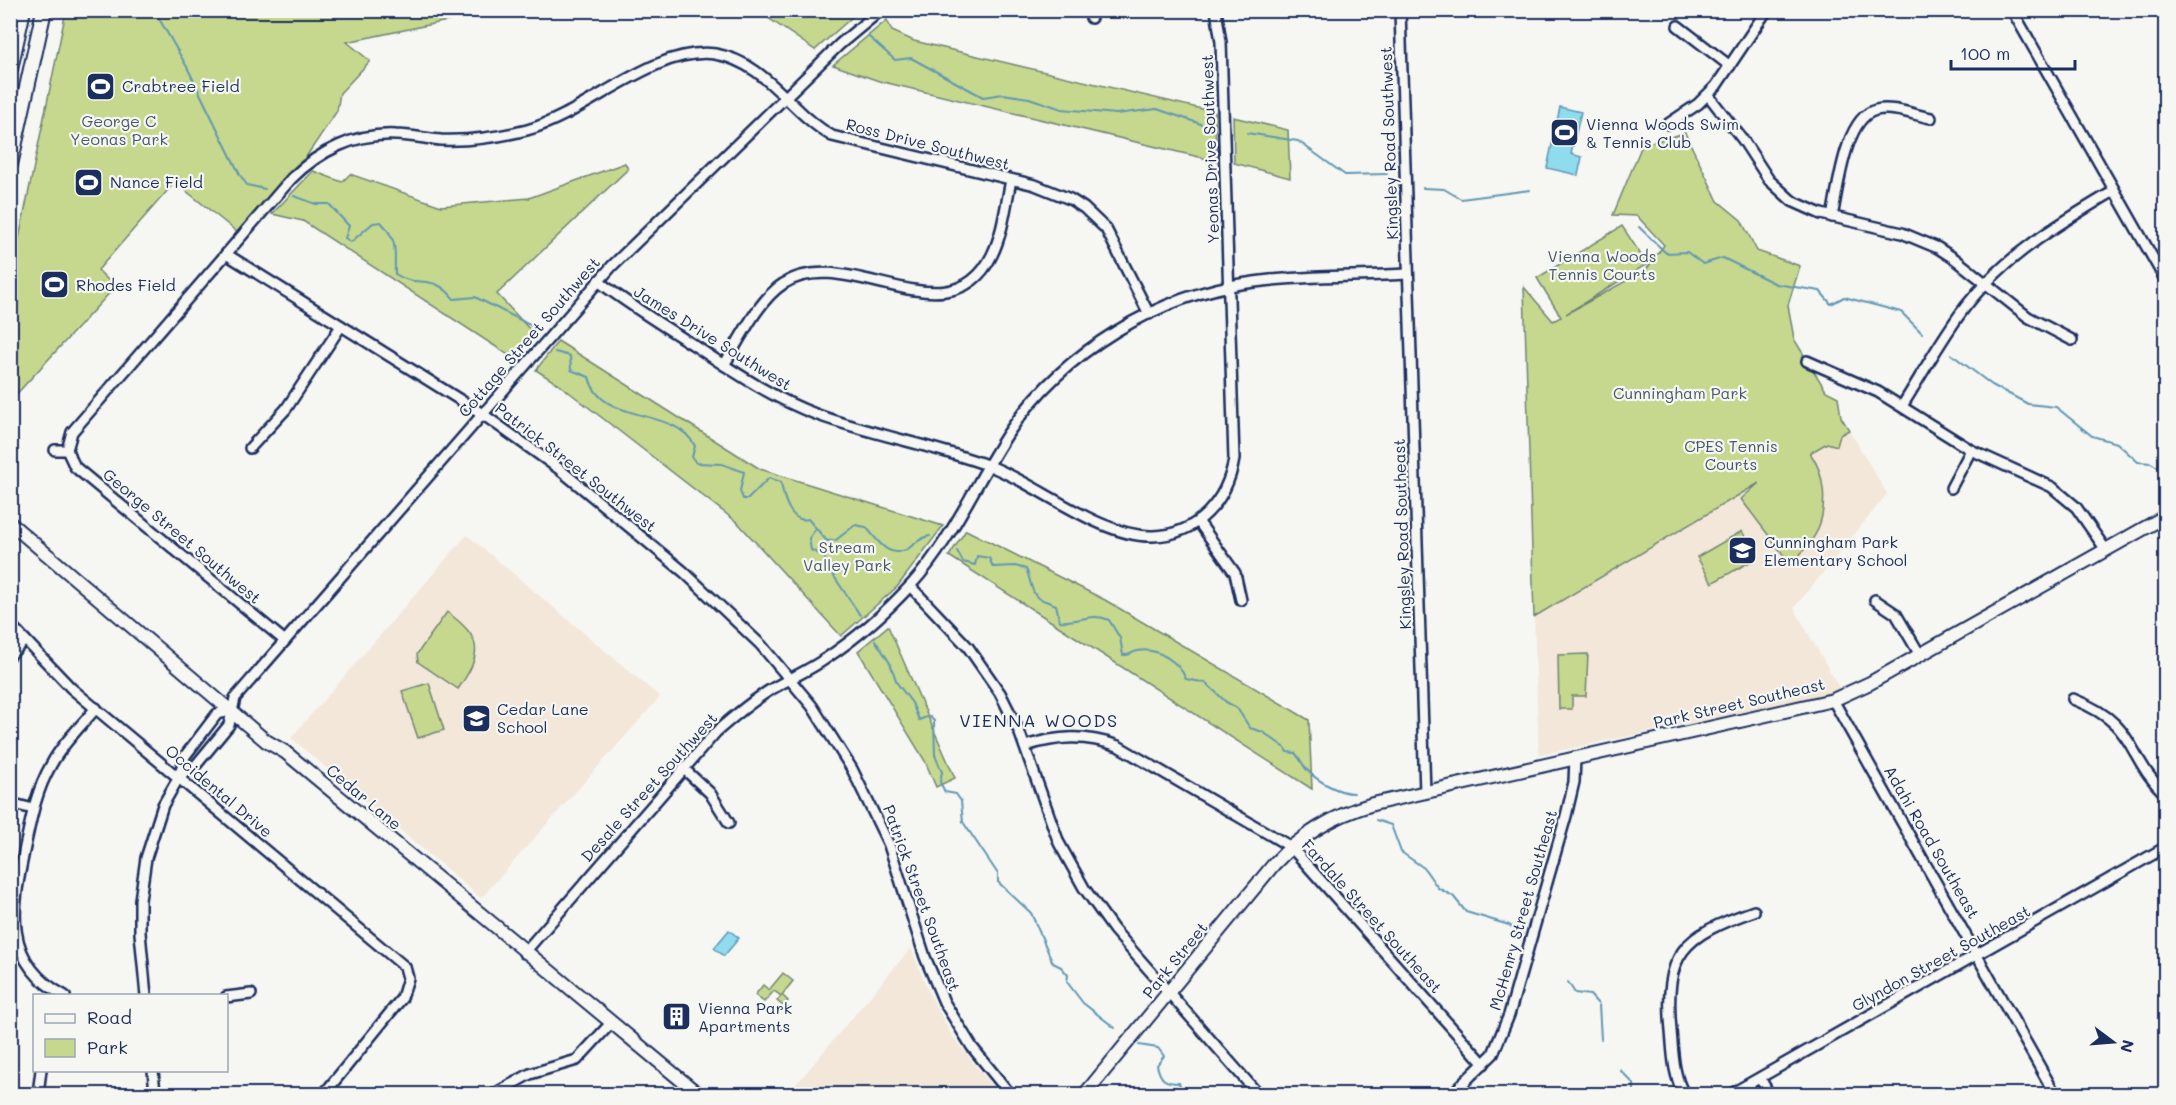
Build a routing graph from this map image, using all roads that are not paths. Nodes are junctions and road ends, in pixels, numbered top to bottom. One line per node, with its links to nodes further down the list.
1 (23, 10): 12 (highway)
2 (44, 10): 17 (highway)
3 (881, 10): 14 (street, Cottage Street Southwest)
4 (1216, 10): 26 (street, Yeonas Drive Southwest)
5 (1400, 10): 22 (street, Kingsley Road Southwest)
6 (1767, 10): 11 (street)
7 (2012, 10): 19 (street)
8 (2161, 10): 9 (street)
9 (2166, 18)
10 (1678, 26): 11 (street)
11 (1730, 66): 13 (street)
12 (10, 69)
13 (1708, 95): 16 (street); 20 (street)
14 (784, 98): 18 (street, Ross Drive Southwest); 21 (street, Ross Drive Southwest); 23 (street, Cottage Street Southwest)
15 (1931, 118): 20 (street)
16 (1668, 124)
17 (10, 165)
18 (1011, 180): 27 (street, Ross Drive Southwest); 31 (street)
19 (2114, 191): 24 (street); 25 (street)
20 (1832, 217): 25 (street)
21 (226, 254): 28 (street, Patrick Street Southwest); 36 (street, Ross Drive Southwest)
22 (1408, 274): 26 (street, Desale Street Southwest); 61 (street, Kingsley Road Southeast)
23 (598, 281): 31 (street, James Drive Southwest); 33 (street, Cottage Street Southwest)
24 (2166, 281)
25 (1985, 284): 29 (street); 32 (street)
26 (1230, 287): 27 (street, Desale Street Southwest); 41 (street, Yeonas Drive Southwest)
27 (1149, 314): 38 (street, Desale Street Southwest)
28 (341, 326): 33 (street, Patrick Street Southwest); 34 (street)
29 (2072, 340)
30 (1807, 361): 32 (street)
31 (724, 365): 38 (street, James Drive Southwest)
32 (1902, 406): 37 (street)
33 (482, 413): 49 (street, Cottage Street Southwest); 52 (street, Patrick Street Southwest)
34 (250, 448)
35 (54, 450): 36 (street)
36 (67, 450): 49 (street, George Street Southwest)
37 (1971, 450): 39 (street); 43 (street)
38 (989, 466): 41 (street, James Drive Southwest); 44 (street, Desale Street Southwest)
39 (1951, 488)
40 (2166, 516): 43 (main road, Park Street Southeast)
41 (1198, 521): 45 (street)
42 (10, 523): 56 (main road, Cedar Lane)
43 (2106, 550): 51 (main road, Park Street Southeast)
44 (910, 586): 52 (street, Desale Street Southwest); 57 (street)
45 (1241, 600)
46 (1875, 600): 51 (street)
47 (10, 624): 48 (street, Occidental Drive)
48 (25, 640): 50 (street); 55 (street, Occidental Drive)
49 (285, 641): 56 (street, Cottage Street Southwest)
50 (10, 655)
51 (1920, 655): 54 (main road, Park Street Southeast)
52 (791, 679): 59 (street, Desale Street Southwest); 87 (street, Patrick Street Southeast)
53 (2073, 699): 62 (street)
54 (1833, 700): 58 (main road, Park Street Southeast); 71 (street, Adahi Road Southeast)
55 (96, 708): 60 (street, Occidental Drive); 64 (street)
56 (230, 711): 60 (street); 60 (street); 70 (main road, Cedar Lane)
57 (1025, 746): 66 (street, Fardale Street Southeast); 72 (street)
58 (1575, 758): 61 (main road, Park Street Southeast); 78 (street, McHenry Street Southeast)
59 (683, 768): 65 (street); 70 (street, Desale Street Southwest)
60 (179, 777): 74 (street); 84 (street, Occidental Drive)
61 (1425, 792): 66 (main road, Park Street Southeast)
62 (2166, 795)
63 (10, 803): 64 (street)
64 (33, 809): 69 (street)
65 (729, 823)
66 (1291, 847): 72 (main road, Park Street); 78 (street, Fardale Street Southeast)
67 (2166, 848): 71 (street, Glyndon Street Southeast)
68 (1754, 910): 91 (street)
69 (12, 926): 73 (street)
70 (524, 952): 77 (main road, Cedar Lane)
71 (1978, 954): 81 (street, Glyndon Street Southeast); 94 (street, Adahi Road Southeast)
72 (1169, 993): 88 (main road, Park Street); 89 (street)
73 (59, 994)
74 (146, 994)
75 (251, 994): 76 (street)
76 (228, 997)
77 (611, 1023): 85 (street); 86 (main road, Cedar Lane)
78 (1484, 1064): 90 (street, McHenry Street Southeast)
79 (41, 1072): 82 (street)
80 (153, 1072): 83 (street)
81 (1760, 1078): 92 (street, Glyndon Street Southeast); 93 (street)
82 (38, 1095)
83 (155, 1095)
84 (324, 1095)
85 (494, 1095)
86 (698, 1095)
87 (1010, 1095)
88 (1085, 1095)
89 (1258, 1095)
90 (1452, 1095)
91 (1684, 1095)
92 (1731, 1095)
93 (1769, 1095)
94 (2055, 1095)

